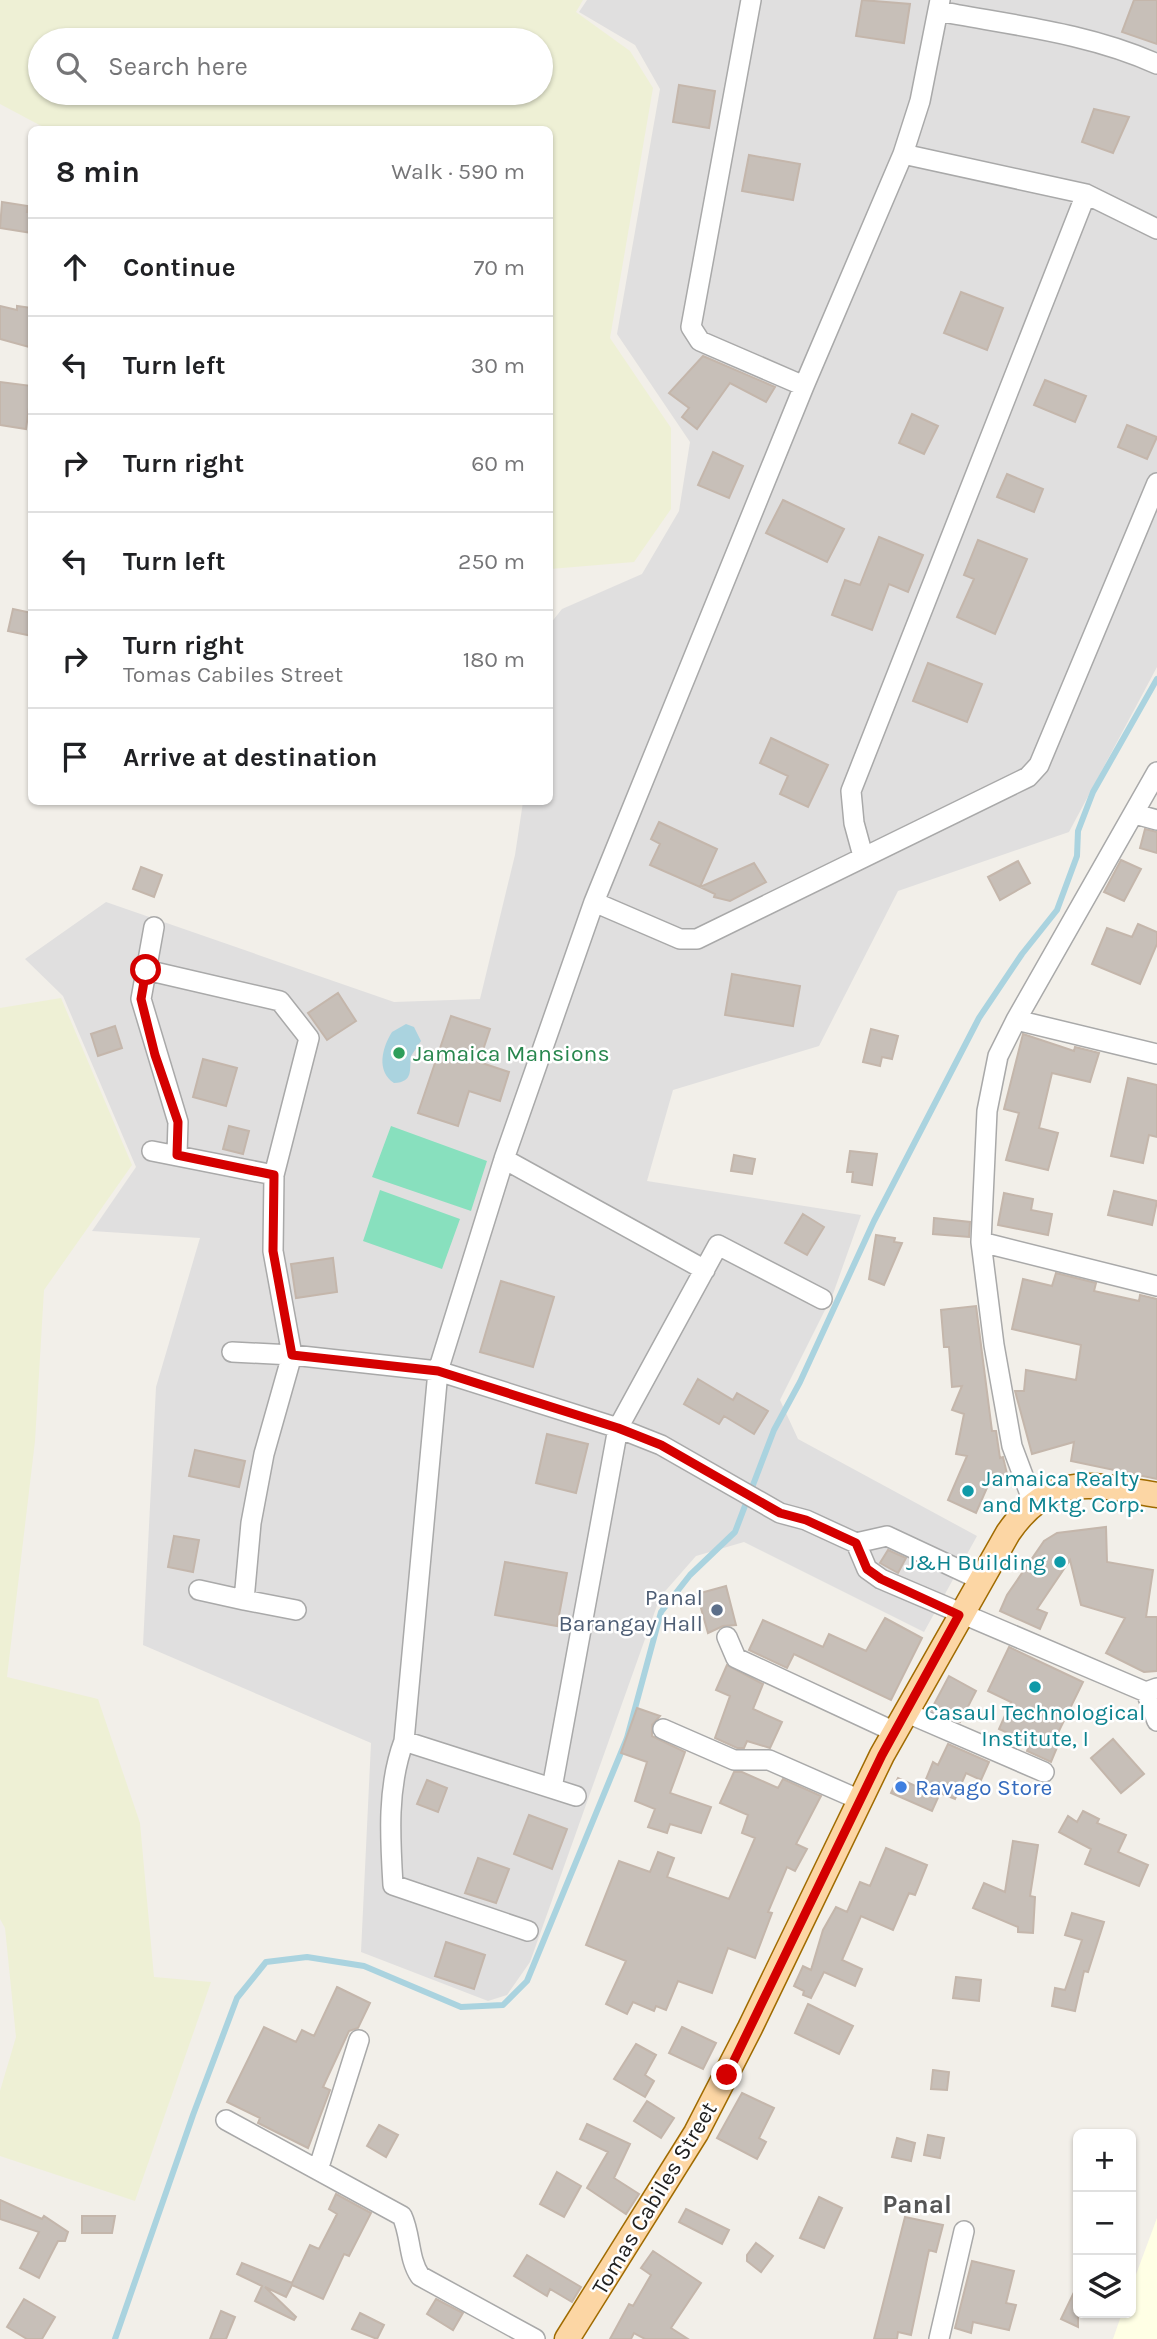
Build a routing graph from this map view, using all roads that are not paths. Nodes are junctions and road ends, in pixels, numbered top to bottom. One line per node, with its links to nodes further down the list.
1 (751, 0): 7 (street)
2 (939, 5): 3 (street); 4 (street)
3 (1157, 64)
4 (903, 154): 5 (street); 7 (street)
5 (1086, 194): 6 (street); 12 (street)
6 (1157, 229)
7 (804, 386): 13 (street)
8 (1157, 483): 12 (street)
9 (1157, 772): 10 (street)
10 (1135, 814): 11 (street); 16 (street)
11 (1157, 820)
12 (863, 856): 13 (street)
13 (594, 902): 20 (street)
14 (154, 927): 15 (street)
15 (146, 970): 19 (street); 21 (street)
16 (1016, 1020): 17 (street); 22 (street)
17 (1157, 1054)
18 (152, 1150): 19 (street)
19 (177, 1155): 21 (street)
20 (503, 1159): 23 (street); 28 (street)
21 (274, 1175): 27 (street)
22 (981, 1242): 24 (street); 31 (street)
23 (705, 1270): 25 (street); 29 (street)
24 (1157, 1286)
25 (822, 1299)
26 (232, 1352): 27 (street)
27 (292, 1355): 28 (street); 35 (street)
28 (438, 1371): 29 (street); 43 (street)
29 (618, 1428): 32 (street); 45 (street)
30 (1157, 1495): 31 (main road)
31 (1033, 1502): 33 (main road, Tomas Cabiles Street)
32 (856, 1543): 33 (street); 37 (street)
33 (979, 1579): 37 (main road, Tomas Cabiles Street)
34 (199, 1590): 35 (street)
35 (244, 1600): 36 (street)
36 (296, 1610)
37 (959, 1615): 39 (street); 41 (main road, Tomas Cabiles Street)
38 (727, 1637): 41 (street)
39 (1151, 1690): 40 (street)
40 (1157, 1721)
41 (900, 1722): 44 (street); 47 (main road, Tomas Cabiles Street)
42 (663, 1729): 47 (street)
43 (404, 1741): 45 (street); 48 (street)
44 (1044, 1772)
45 (552, 1788): 46 (street)
46 (576, 1796)
47 (860, 1800): 54 (main road, Tomas Cabiles Street)
48 (528, 1931)
49 (359, 2040): 51 (street)
50 (226, 2120): 51 (street)
51 (318, 2170): 53 (street)
52 (964, 2231): 55 (street)
53 (535, 2339)
54 (567, 2339)
55 (939, 2339)

